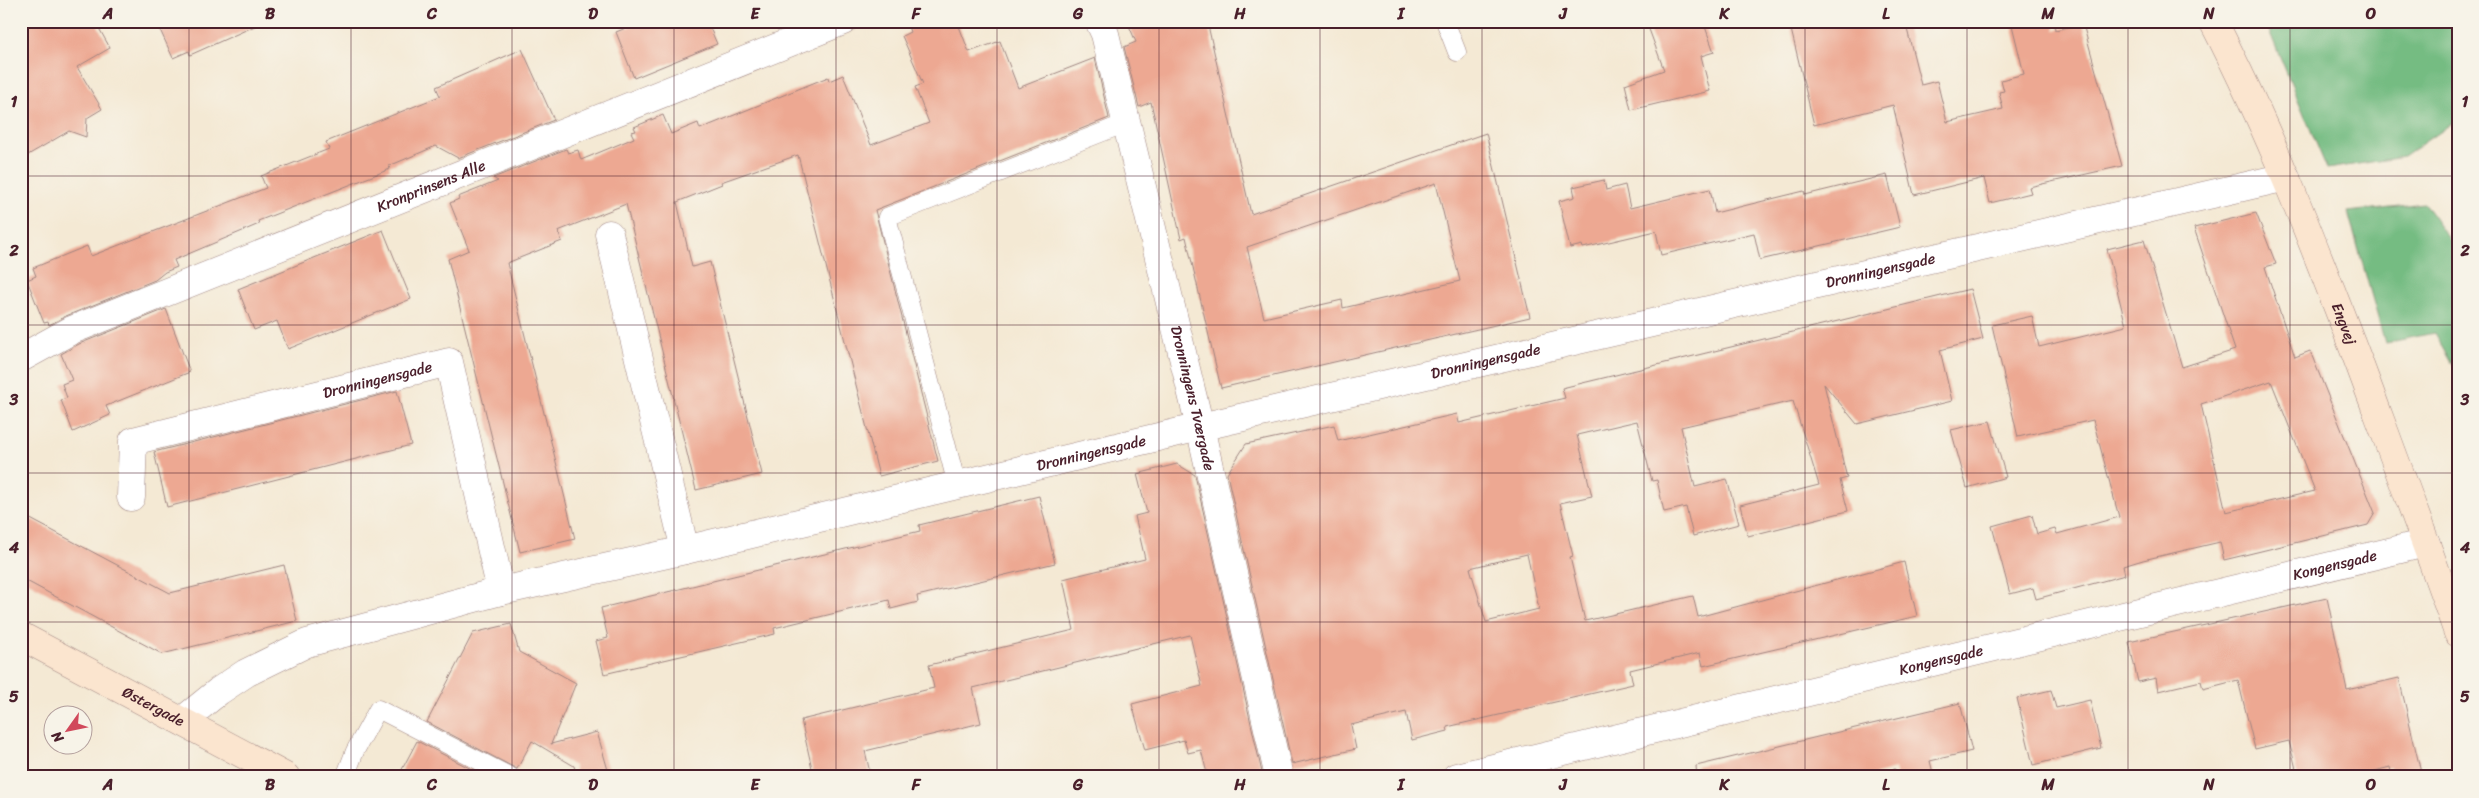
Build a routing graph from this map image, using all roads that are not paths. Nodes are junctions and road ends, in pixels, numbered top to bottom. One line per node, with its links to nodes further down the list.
1 (843, 21): 9 (street, Kronprinsens Alle)
2 (1099, 21): 6 (street, Dronningens Tværgade)
3 (1445, 21): 5 (lane)
4 (2213, 21): 7 (street, Engvej)
5 (1457, 52)
6 (1126, 123): 10 (street, Dronningens Tværgade); 11 (lane)
7 (2286, 177): 10 (street, Dronningensgade); 13 (street, Engvej)
8 (609, 234): 14 (street)
9 (21, 358)
10 (1200, 427): 11 (street, Dronningensgade); 22 (street, Dronningens Tværgade)
11 (956, 485): 14 (street, Dronningensgade)
12 (131, 497): 15 (street, Dronningensgade)
13 (2426, 543): 16 (street, Engvej); 23 (street, Kongensgade)
14 (685, 550): 15 (street, Dronningensgade)
15 (501, 591): 18 (street, Dronningensgade)
16 (2458, 633)
17 (21, 636): 18 (street, Østergade)
18 (182, 721): 19 (street, Østergade)
19 (286, 777)
20 (345, 777): 21 (lane)
21 (511, 777)
22 (1278, 777)
23 (1456, 777)

